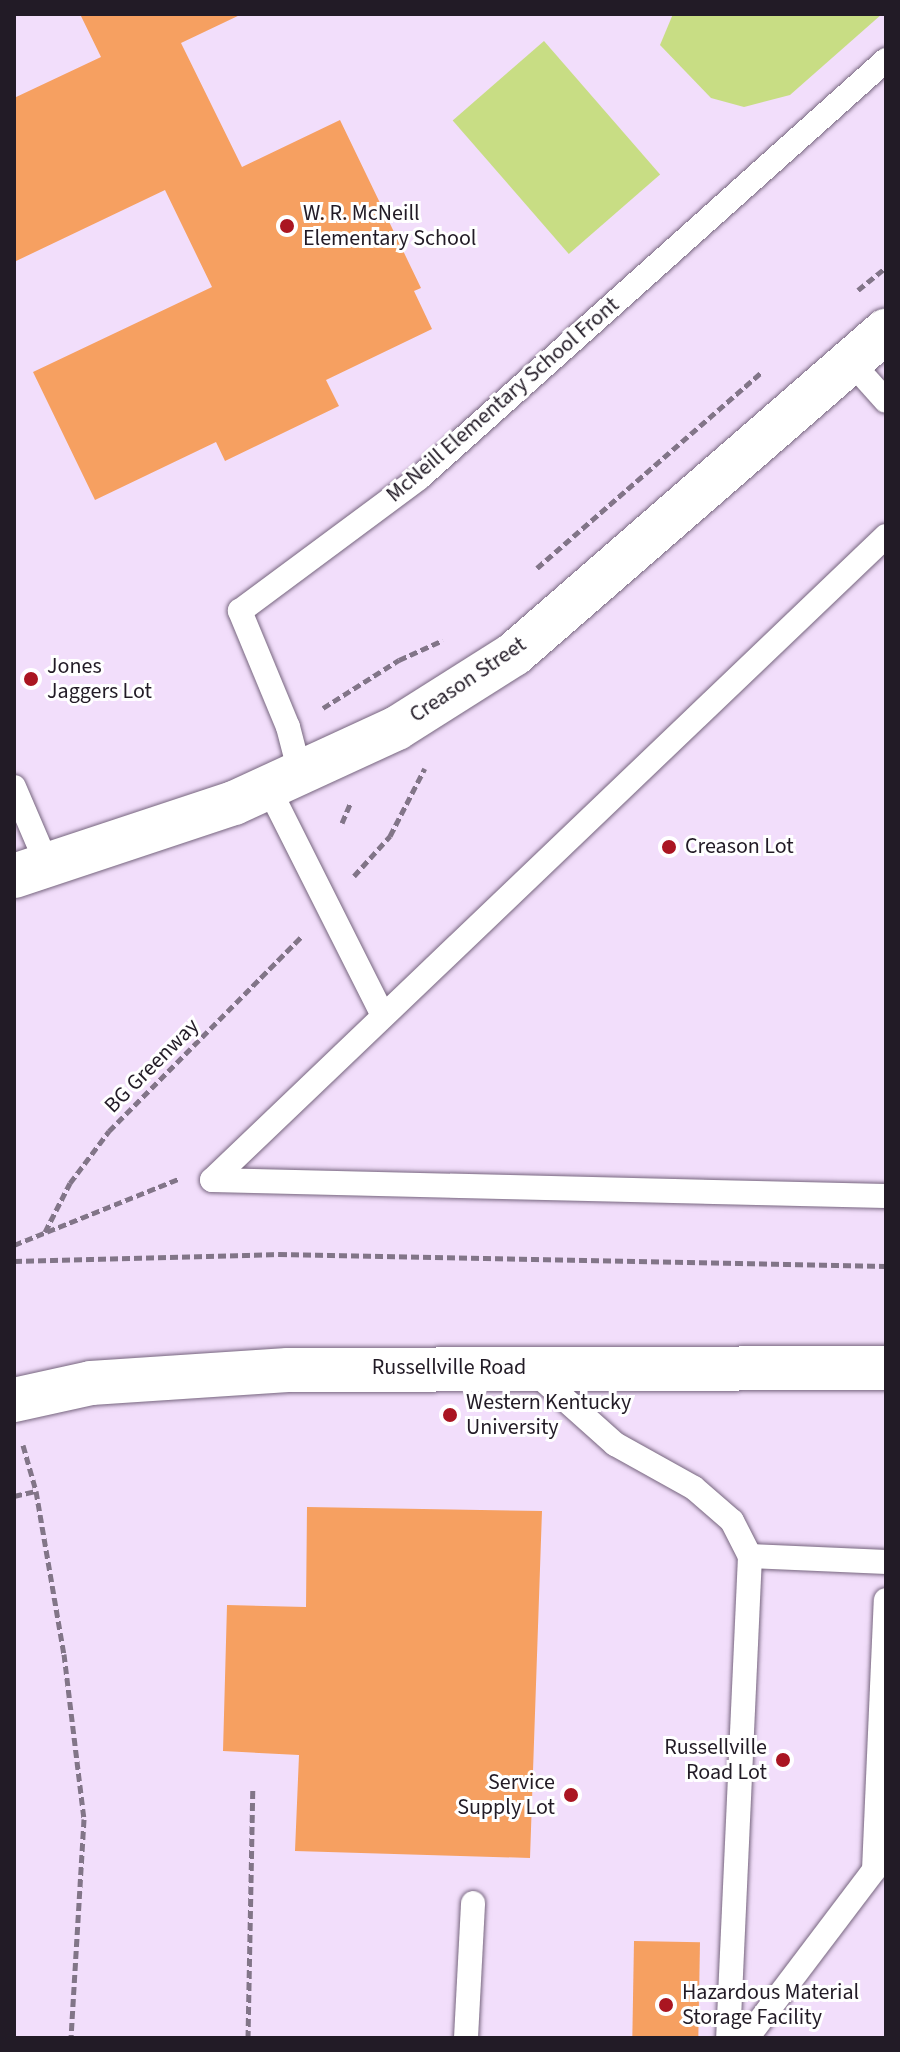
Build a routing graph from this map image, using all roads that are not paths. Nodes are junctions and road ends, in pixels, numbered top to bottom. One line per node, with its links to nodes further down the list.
1 (886, 60): 6 (lane, McNeill Elementary School Front)
2 (886, 331): 3 (street, Creason Street)
3 (851, 362): 4 (lane); 6 (street, Creason Street)
4 (886, 401)
5 (886, 536): 9 (lane)
6 (285, 766): 8 (street, Creason Street); 9 (lane)
7 (14, 787): 8 (lane)
8 (31, 870)
9 (383, 1016): 10 (lane)
10 (886, 1196)
11 (886, 1350): 13 (lane)
12 (529, 1368): 13 (street, Russellville Road); 14 (street, Russellville Road); 15 (lane)
13 (867, 1368)
14 (18, 1420)
15 (750, 1556): 16 (lane); 20 (lane)
16 (886, 1562)
17 (886, 1600): 21 (lane)
18 (473, 1903): 19 (lane)
19 (466, 2038)
20 (728, 2038)
21 (747, 2038)

